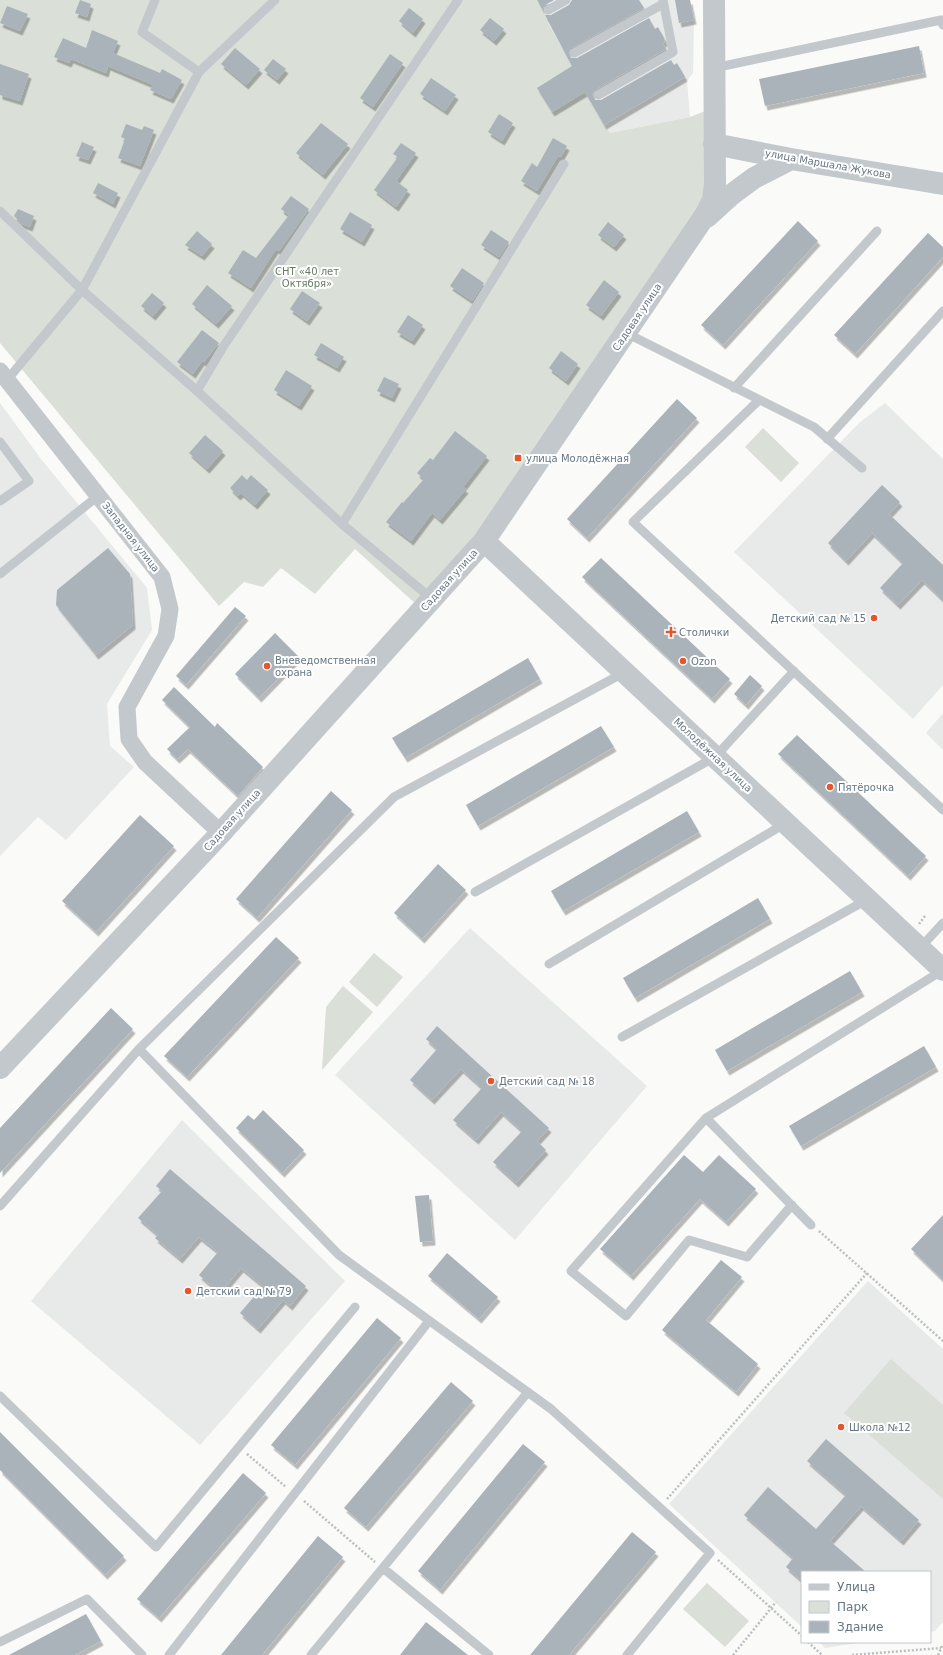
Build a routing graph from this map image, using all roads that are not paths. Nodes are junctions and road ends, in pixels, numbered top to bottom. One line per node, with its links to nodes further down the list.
1 (155, 0): 11 (lane)
2 (275, 0): 11 (lane)
3 (458, 0): 25 (lane)
4 (566, 0): 7 (lane)
5 (714, 0): 10 (street, Садовая улица)
6 (663, 2): 9 (lane); 12 (lane)
7 (548, 10)
8 (943, 25): 10 (lane)
9 (574, 53)
10 (714, 68): 13 (street, Садовая улица)
11 (199, 72): 20 (lane)
12 (598, 95)
13 (714, 144): 14 (street, улица Маршала Жукова); 18 (street, Садовая улица)
14 (791, 159): 16 (street, улица Маршала Жукова); 18 (street)
15 (564, 164): 32 (lane)
16 (943, 184)
17 (0, 211): 20 (lane)
18 (700, 224): 22 (street, Садовая улица)
19 (877, 231): 24 (lane)
20 (82, 290): 23 (lane); 25 (lane)
21 (943, 311): 27 (lane)
22 (626, 333): 24 (lane); 33 (street, Садовая улица)
23 (4, 376): 30 (street, Западная улица)
24 (734, 388): 26 (lane)
25 (197, 391): 32 (lane)
26 (759, 400): 27 (lane); 36 (lane)
27 (827, 439): 29 (lane)
28 (0, 442): 31 (lane)
29 (862, 468)
30 (98, 496): 34 (lane); 41 (street, Западная улица)
31 (0, 501)
32 (342, 524): 35 (lane)
33 (484, 540): 35 (street, Садовая улица); 37 (street, Молодёжная улица)
34 (0, 574)
35 (432, 599): 41 (street, Садовая улица)
36 (794, 671): 38 (lane); 39 (lane)
37 (625, 672): 38 (street, Молодёжная улица); 49 (lane)
38 (715, 757): 40 (street, Молодёжная улица); 42 (lane)
39 (943, 810)
40 (786, 823): 43 (street, Молодёжная улица); 46 (lane)
41 (221, 833): 50 (street, Садовая улица)
42 (475, 892)
43 (868, 900): 45 (street, Молодёжная улица); 48 (lane)
44 (943, 923): 45 (lane)
45 (920, 948): 47 (street, Молодёжная улица)
46 (549, 964)
47 (943, 970): 51 (lane)
48 (622, 1037)
49 (139, 1049): 53 (lane); 56 (lane)
50 (0, 1068)
51 (706, 1118): 52 (lane); 52 (lane)
52 (792, 1205): 54 (lane)
53 (0, 1206)
54 (811, 1224)
55 (355, 1307): 58 (lane)
56 (429, 1321): 57 (lane); 63 (lane)
57 (528, 1392): 59 (lane); 66 (lane)
58 (0, 1396)
59 (383, 1568): 64 (lane); 65 (lane)
60 (0, 1642): 61 (lane)
61 (140, 1653): 62 (lane)
62 (128, 1655)
63 (169, 1655)
64 (311, 1655)
65 (489, 1655)
66 (627, 1655)

